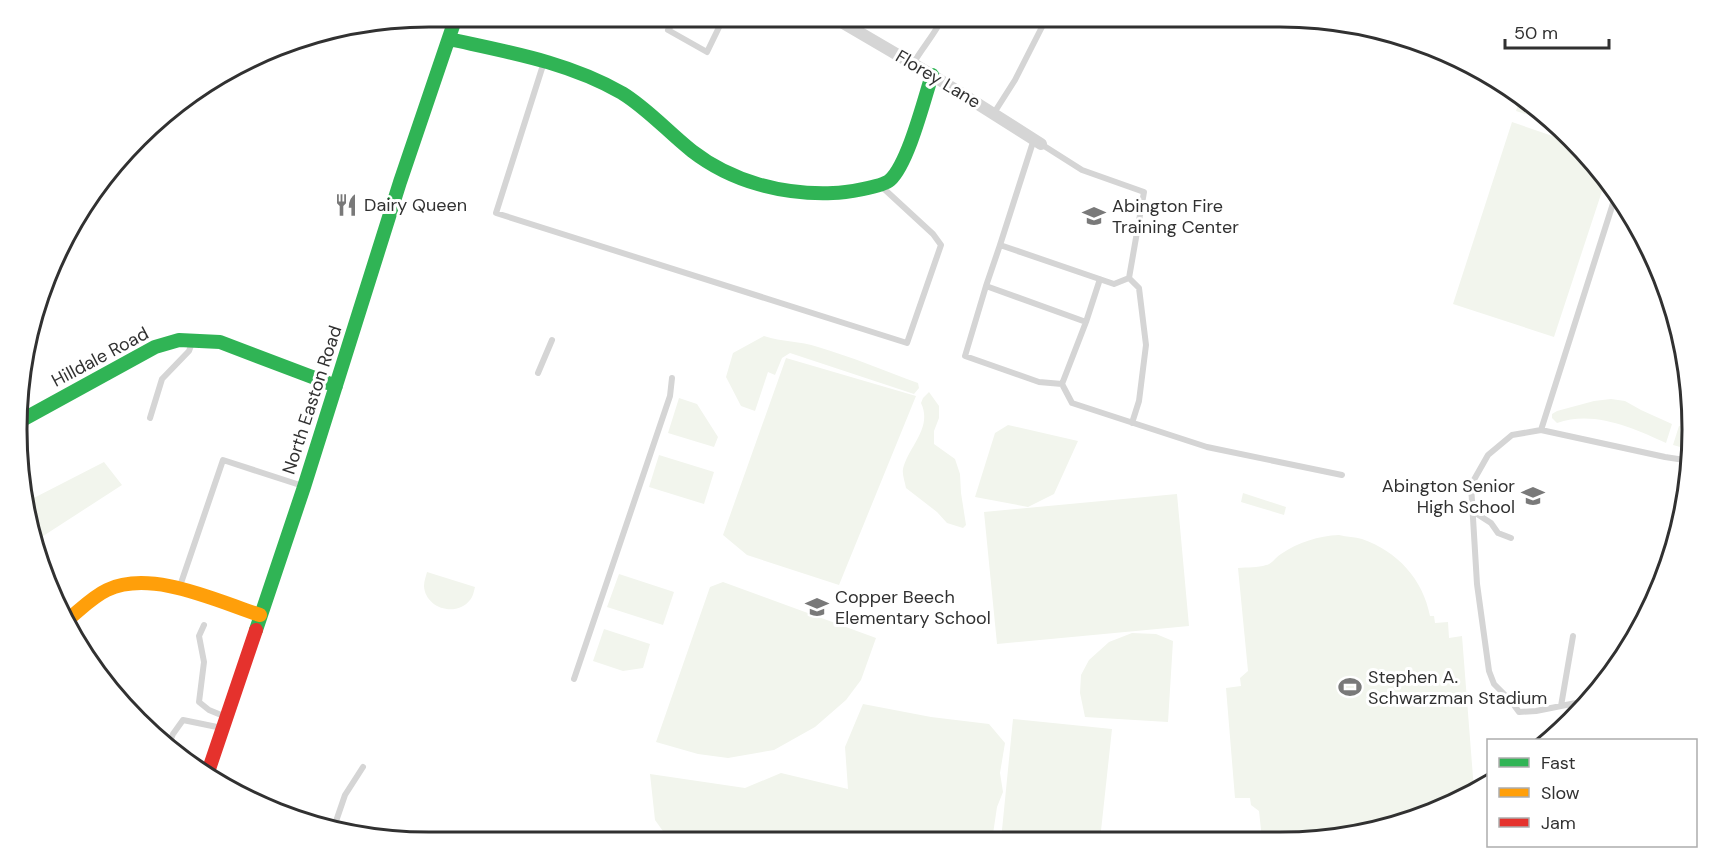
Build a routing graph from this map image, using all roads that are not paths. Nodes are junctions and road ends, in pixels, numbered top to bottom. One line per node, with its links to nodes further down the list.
1 (453, 27): 7 (street, North Easton Road)
2 (670, 27): 3 (lane)
3 (719, 27)
4 (850, 27): 9 (street, Florey Lane)
5 (938, 27): 9 (lane)
6 (1042, 27): 11 (lane)
7 (449, 39): 8 (street); 25 (street, North Easton Road)
8 (544, 60): 13 (street); 13 (lane)
9 (913, 64): 10 (street, Florey Lane)
10 (932, 75): 11 (street, Florey Lane); 13 (street)
11 (994, 113): 12 (street, Florey Lane)
12 (1037, 141): 15 (lane); 16 (lane)
13 (879, 185)
14 (1613, 204): 29 (lane)
15 (1000, 245): 17 (lane); 18 (lane)
16 (1129, 278): 17 (lane); 28 (lane)
17 (1101, 279): 19 (lane)
18 (986, 286): 19 (lane); 24 (lane)
19 (1086, 322): 24 (lane)
20 (193, 340): 25 (street, Hilldale Road); 26 (street, Hilldale Road); 27 (lane)
21 (552, 340): 22 (lane)
22 (538, 373)
23 (672, 378): 40 (lane)
24 (1062, 384): 28 (lane)
25 (336, 386): 32 (street, North Easton Road)
26 (27, 417)
27 (150, 418)
28 (1131, 423): 31 (lane)
29 (1540, 430): 30 (lane); 33 (lane)
30 (1681, 460)
31 (1342, 475)
32 (304, 486): 35 (lane); 37 (street, North Easton Road)
33 (1471, 510): 34 (lane); 42 (lane)
34 (1510, 538)
35 (179, 588): 36 (street); 37 (street)
36 (73, 615)
37 (260, 615): 43 (street, North Easton Road)
38 (204, 625): 43 (lane)
39 (1573, 636): 42 (lane)
40 (574, 679)
41 (1574, 704): 42 (lane)
42 (1562, 706)
43 (225, 722): 44 (lane); 45 (street, North Easton Road)
44 (171, 738)
45 (210, 766)
46 (363, 767): 47 (lane)
47 (336, 821)

